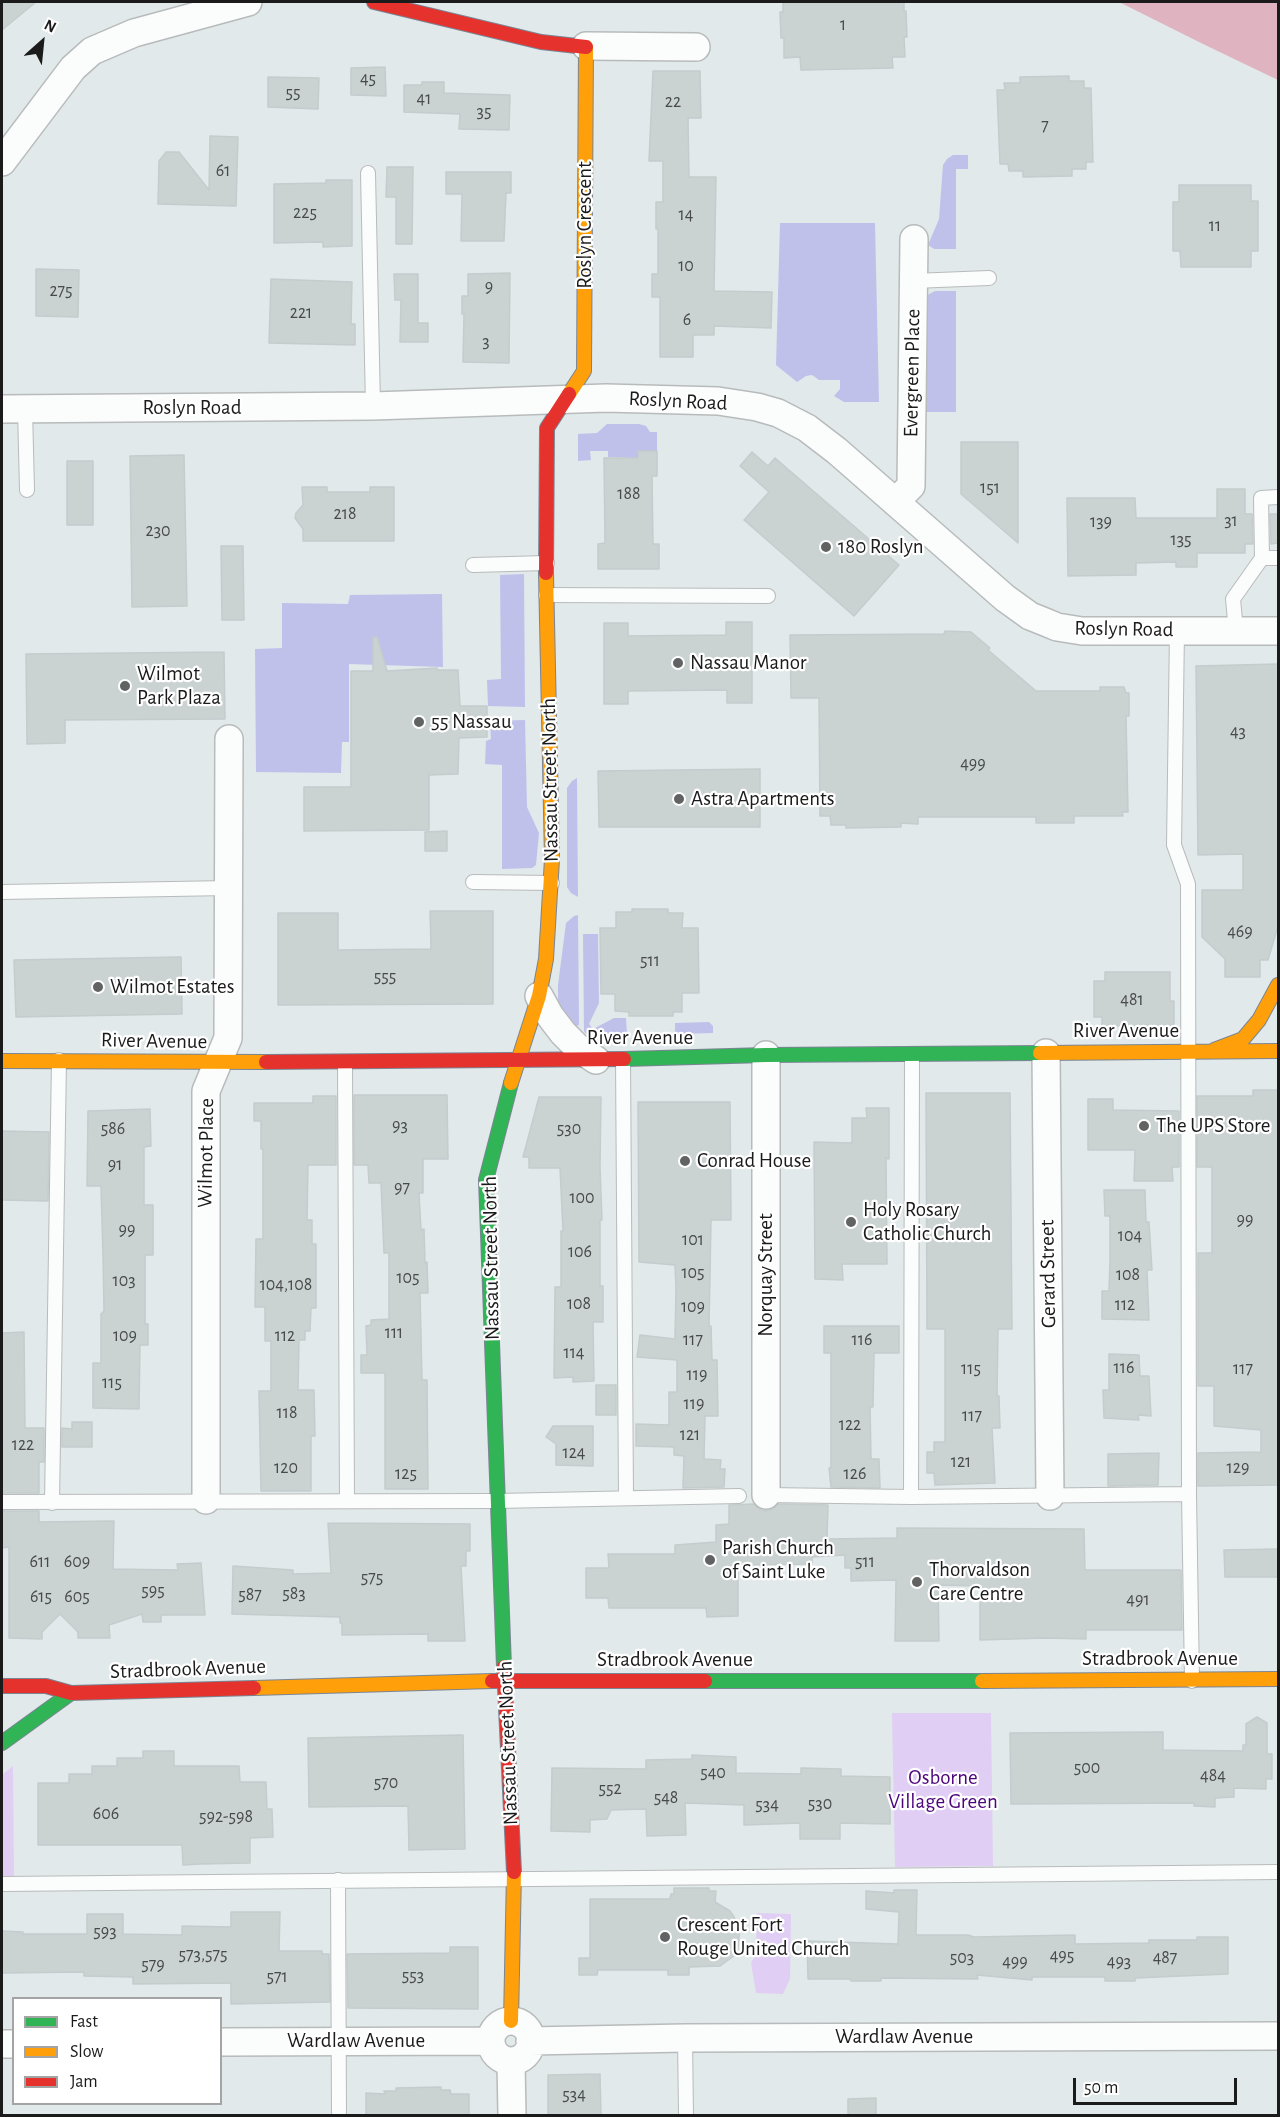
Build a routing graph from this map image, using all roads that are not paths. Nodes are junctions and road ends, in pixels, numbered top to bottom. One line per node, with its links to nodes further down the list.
1 (249, 2): 5 (street)
2 (374, 2): 3 (street)
3 (586, 46): 4 (street); 10 (street, Roslyn Crescent)
4 (696, 46)
5 (2, 162)
6 (368, 173): 11 (lane)
7 (914, 239): 9 (street, Evergreen Place)
8 (989, 278): 9 (lane)
9 (913, 281): 15 (street, Evergreen Place)
10 (566, 399): 11 (street, Roslyn Road); 15 (street, Roslyn Road); 18 (street, Nassau Street North)
11 (373, 406): 12 (street, Roslyn Road)
12 (13, 409): 13 (lane)
13 (27, 490)
14 (1278, 497): 16 (lane)
15 (896, 502): 22 (street, Roslyn Road)
16 (1262, 558): 17 (lane); 23 (lane)
17 (1278, 558)
18 (547, 563): 19 (lane); 20 (street, Nassau Street North)
19 (473, 565)
20 (546, 595): 21 (lane); 27 (street, Nassau Street North)
21 (768, 596)
22 (1177, 630): 23 (street, Roslyn Road); 33 (lane)
23 (1236, 631): 24 (street, Roslyn Road)
24 (1278, 631)
25 (229, 739): 28 (street, Wilmot Place)
26 (473, 882): 27 (lane)
27 (552, 883): 31 (street, Nassau Street North)
28 (228, 888): 29 (lane); 44 (street, Wilmot Place)
29 (2, 892)
30 (1278, 985): 34 (street)
31 (539, 996): 38 (street, Nassau Street North); 41 (street)
32 (1278, 1051): 34 (street, River Avenue)
33 (1187, 1052): 34 (street, River Avenue); 35 (street, River Avenue); 45 (lane)
34 (1209, 1052)
35 (1046, 1053): 36 (street, River Avenue); 48 (street, Gerard Street)
36 (912, 1054): 37 (street, River Avenue); 50 (lane)
37 (766, 1055): 39 (street, River Avenue); 46 (street, Norquay Street)
38 (519, 1059): 41 (street, River Avenue); 43 (street, River Avenue); 53 (street, Nassau Street North)
39 (623, 1059): 41 (street, River Avenue); 49 (lane)
40 (59, 1060): 42 (street, River Avenue); 44 (street, River Avenue); 55 (lane)
41 (596, 1060)
42 (2, 1061)
43 (345, 1062): 44 (street, River Avenue); 52 (lane)
44 (219, 1063): 51 (street, Wilmot Place)
45 (1189, 1494): 48 (lane); 58 (lane)
46 (766, 1495): 50 (lane)
47 (739, 1496): 49 (lane)
48 (1050, 1496): 50 (lane)
49 (626, 1497): 53 (lane)
50 (911, 1497)
51 (206, 1500): 52 (lane); 55 (lane)
52 (347, 1501): 53 (lane)
53 (497, 1501): 57 (street, Nassau Street North)
54 (2, 1503): 55 (lane)
55 (52, 1503)
56 (1278, 1679): 58 (street, Stradbrook Avenue)
57 (506, 1681): 58 (street, Stradbrook Avenue); 60 (street, Stradbrook Avenue); 64 (street, Nassau Street North)
58 (1192, 1681)
59 (2, 1686): 60 (street, Stradbrook Avenue)
60 (71, 1693): 61 (street)
61 (2, 1743)
62 (1278, 1872): 64 (lane)
63 (338, 1880): 64 (lane); 65 (lane); 69 (lane)
64 (514, 1880): 66 (street, Nassau Street North)
65 (2, 1884)
66 (511, 2021): 70 (street); 71 (street)
67 (1278, 2036): 68 (street, Wardlaw Avenue)
68 (685, 2038): 71 (street, Wardlaw Avenue); 76 (lane)
69 (338, 2041): 70 (street, Wardlaw Avenue); 72 (street, Wardlaw Avenue); 74 (lane)
70 (491, 2041): 73 (street)
71 (530, 2041): 73 (street)
72 (222, 2042)
73 (511, 2061): 75 (street)
74 (339, 2115)
75 (512, 2115)
76 (686, 2115)

